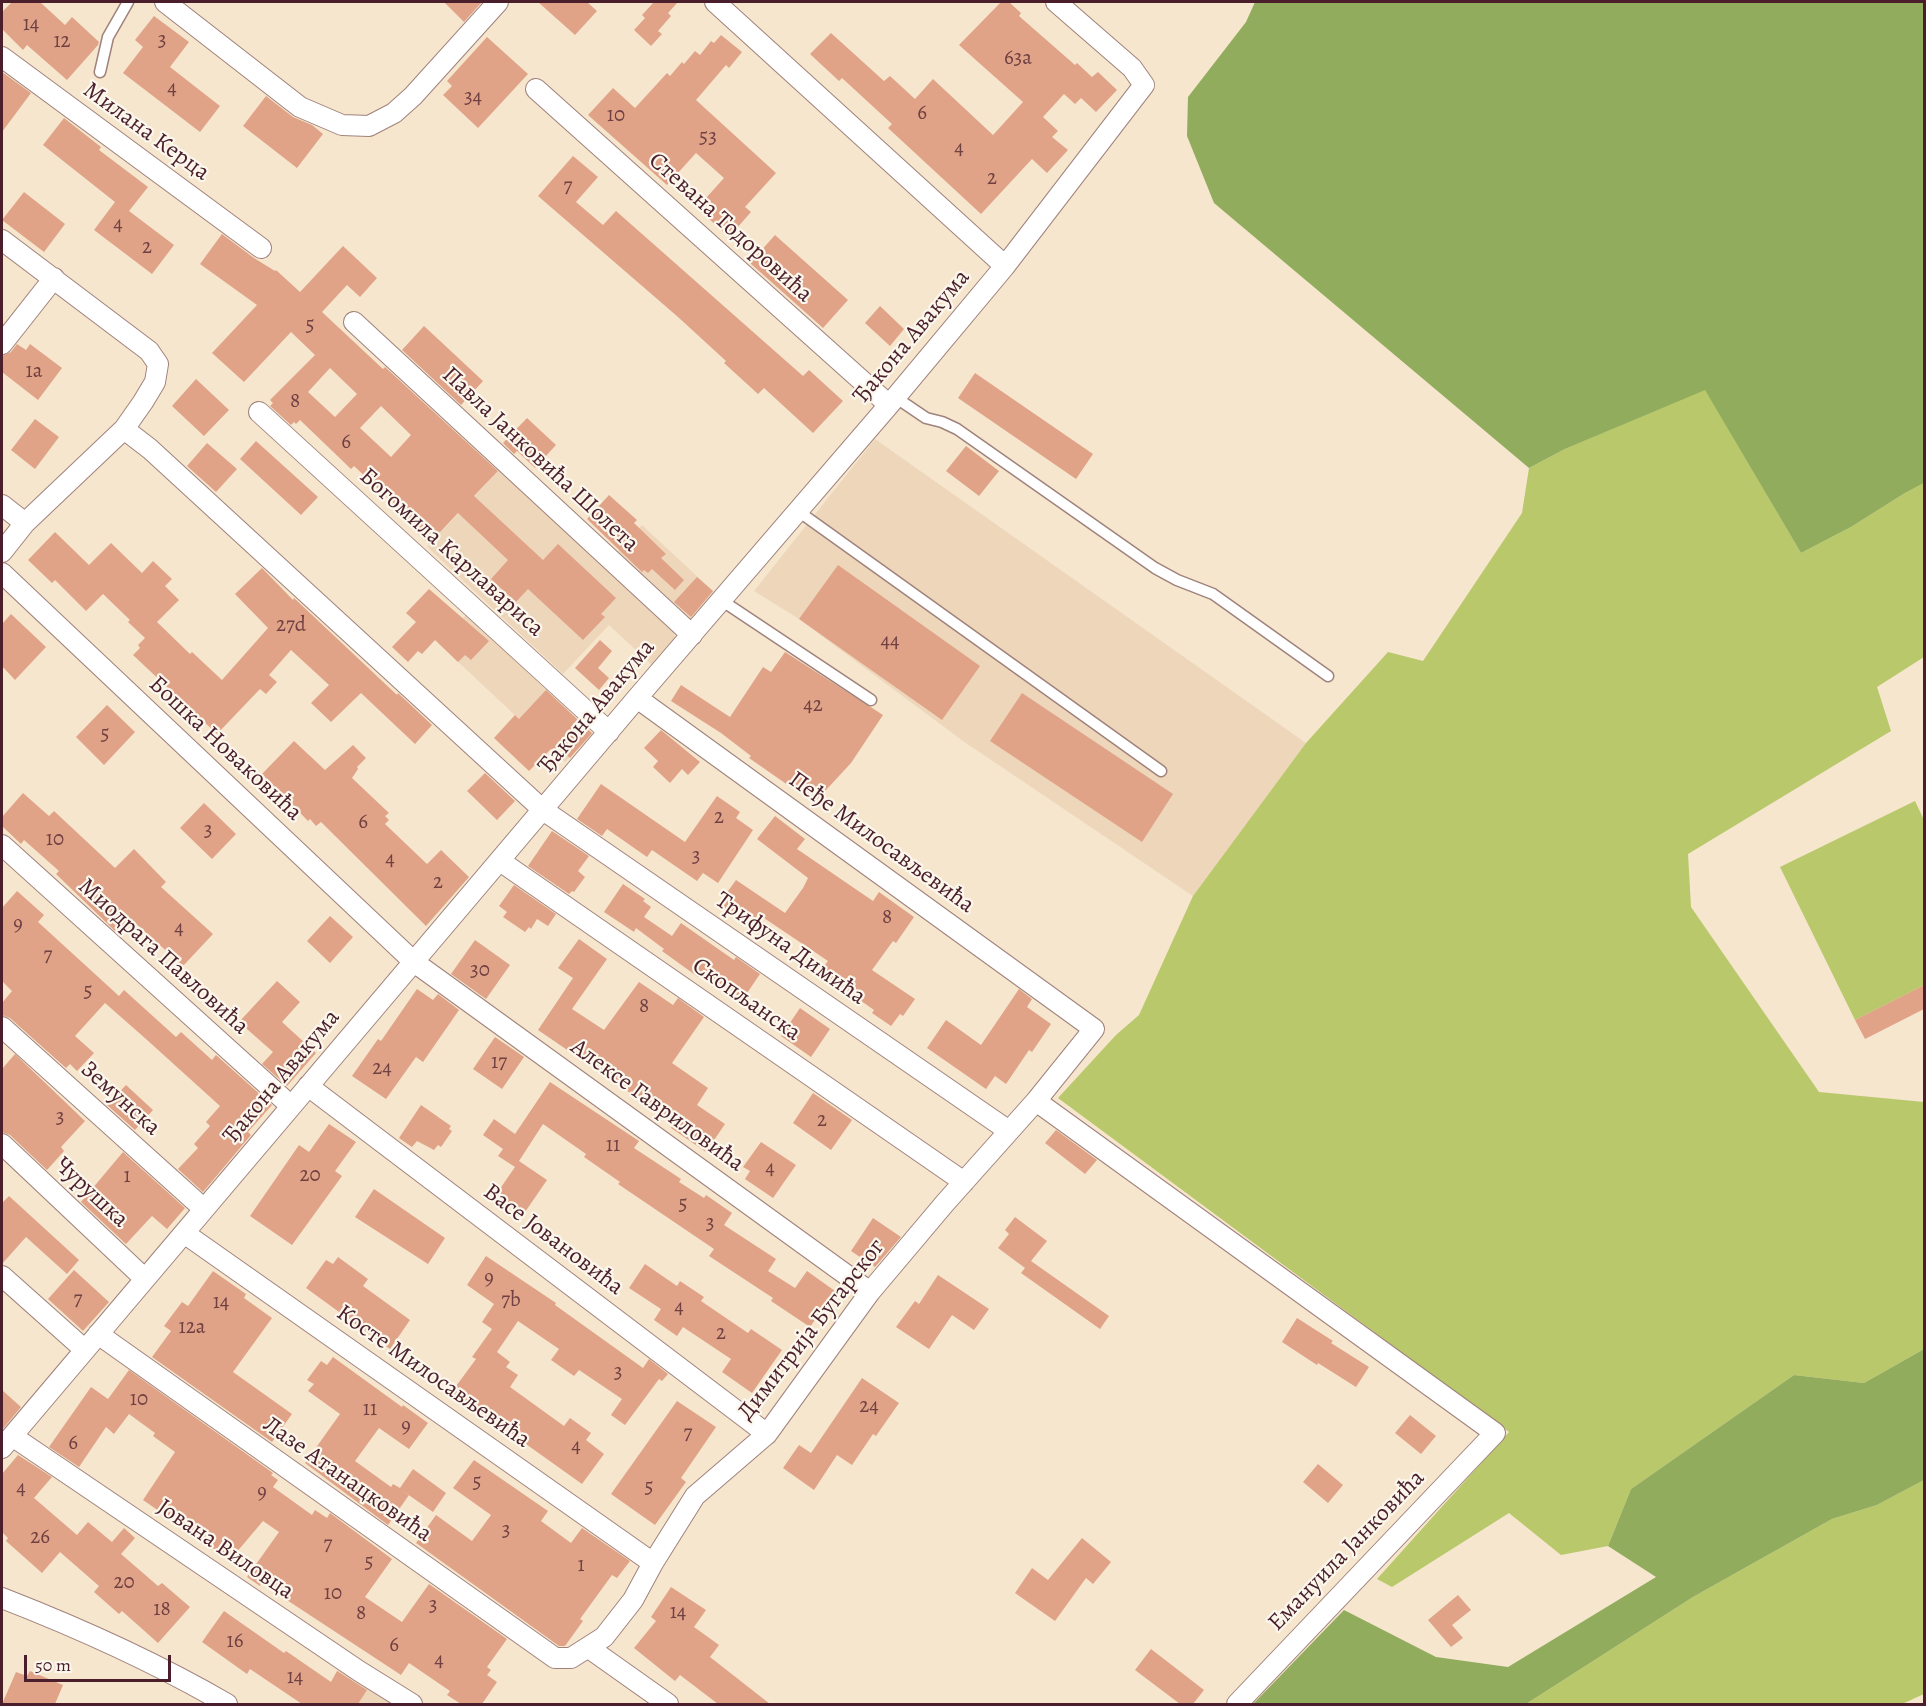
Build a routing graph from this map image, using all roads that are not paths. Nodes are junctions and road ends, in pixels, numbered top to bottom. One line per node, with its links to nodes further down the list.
1 (128, 2): 7 (lane)
2 (165, 2): 3 (street)
3 (498, 2)
4 (715, 2): 11 (street)
5 (1056, 2): 11 (street, Ђакона Авакума)
6 (2, 57): 10 (street, Милана Керца)
7 (100, 72)
8 (536, 89): 15 (street, Стевана Тодоровића)
9 (2, 240): 12 (street)
10 (261, 248)
11 (1005, 266): 15 (street, Ђакона Авакума)
12 (54, 278): 14 (street); 17 (street)
13 (354, 322): 24 (street, Павла Јанковића Шолета)
14 (2, 344)
15 (892, 401): 19 (street, Ђакона Авакума); 25 (lane)
16 (259, 412): 28 (street, Богомила Карлавариса)
17 (124, 429): 20 (street); 30 (street, Трифуна Димића)
18 (2, 505): 20 (street)
19 (798, 511): 23 (street, Ђакона Авакума); 29 (lane)
20 (25, 524): 21 (street)
21 (2, 552)
22 (2, 573): 33 (street, Бошка Новаковића)
23 (722, 600): 24 (street, Ђакона Авакума); 27 (lane)
24 (692, 635): 26 (street, Ђакона Авакума)
25 (1328, 676)
26 (637, 698): 28 (street, Ђакона Авакума); 35 (street, Пеђе Милосављевића)
27 (871, 700)
28 (609, 732): 30 (street, Ђакона Авакума)
29 (1161, 771)
30 (543, 810): 32 (street, Ђакона Авакума); 39 (street, Трифуна Димића)
31 (2, 845): 38 (street, Миодрага Павловића)
32 (500, 861): 33 (street, Ђакона Авакума); 41 (street, Скопљанска)
33 (414, 962): 36 (street, Ђакона Авакума); 46 (street, Алексе Гавриловића)
34 (2, 1027): 42 (street, Земунска)
35 (1094, 1029): 37 (street, Димитрија Бугарског)
36 (308, 1086): 38 (street, Ђакона Авакума); 49 (street, Васе Јовановића)
37 (1036, 1101): 39 (street, Димитрија Бугарског); 58 (street, Емануила Јанковића)
38 (291, 1106): 42 (street, Ђакона Авакума)
39 (1009, 1131): 41 (street, Димитрија Бугарског)
40 (2, 1144): 45 (street, Чурушка)
41 (964, 1182): 46 (street, Димитрија Бугарског)
42 (204, 1209): 43 (street, Ђакона Авакума)
43 (184, 1233): 45 (street, Ђакона Авакума); 51 (street, Косте Милосављевића)
44 (2, 1276): 48 (street)
45 (145, 1279): 47 (street, Ђакона Авакума)
46 (870, 1292): 49 (street, Димитрија Бугарског)
47 (98, 1334): 48 (street, Ђакона Авакума); 54 (street, Лазе Атанацковића)
48 (85, 1350): 50 (street, Ђакона Авакума)
49 (767, 1434): 51 (street, Димитрија Бугарског)
50 (7, 1442): 56 (street, Јована Виловца)
51 (653, 1563): 53 (street, Димитрија Бугарског)
52 (2, 1598): 55 (street)
53 (589, 1648): 54 (street, Димитрија Бугарског); 57 (street)
54 (571, 1658)
55 (227, 1704)
56 (412, 1704)
57 (668, 1704)
58 (1237, 1704)

